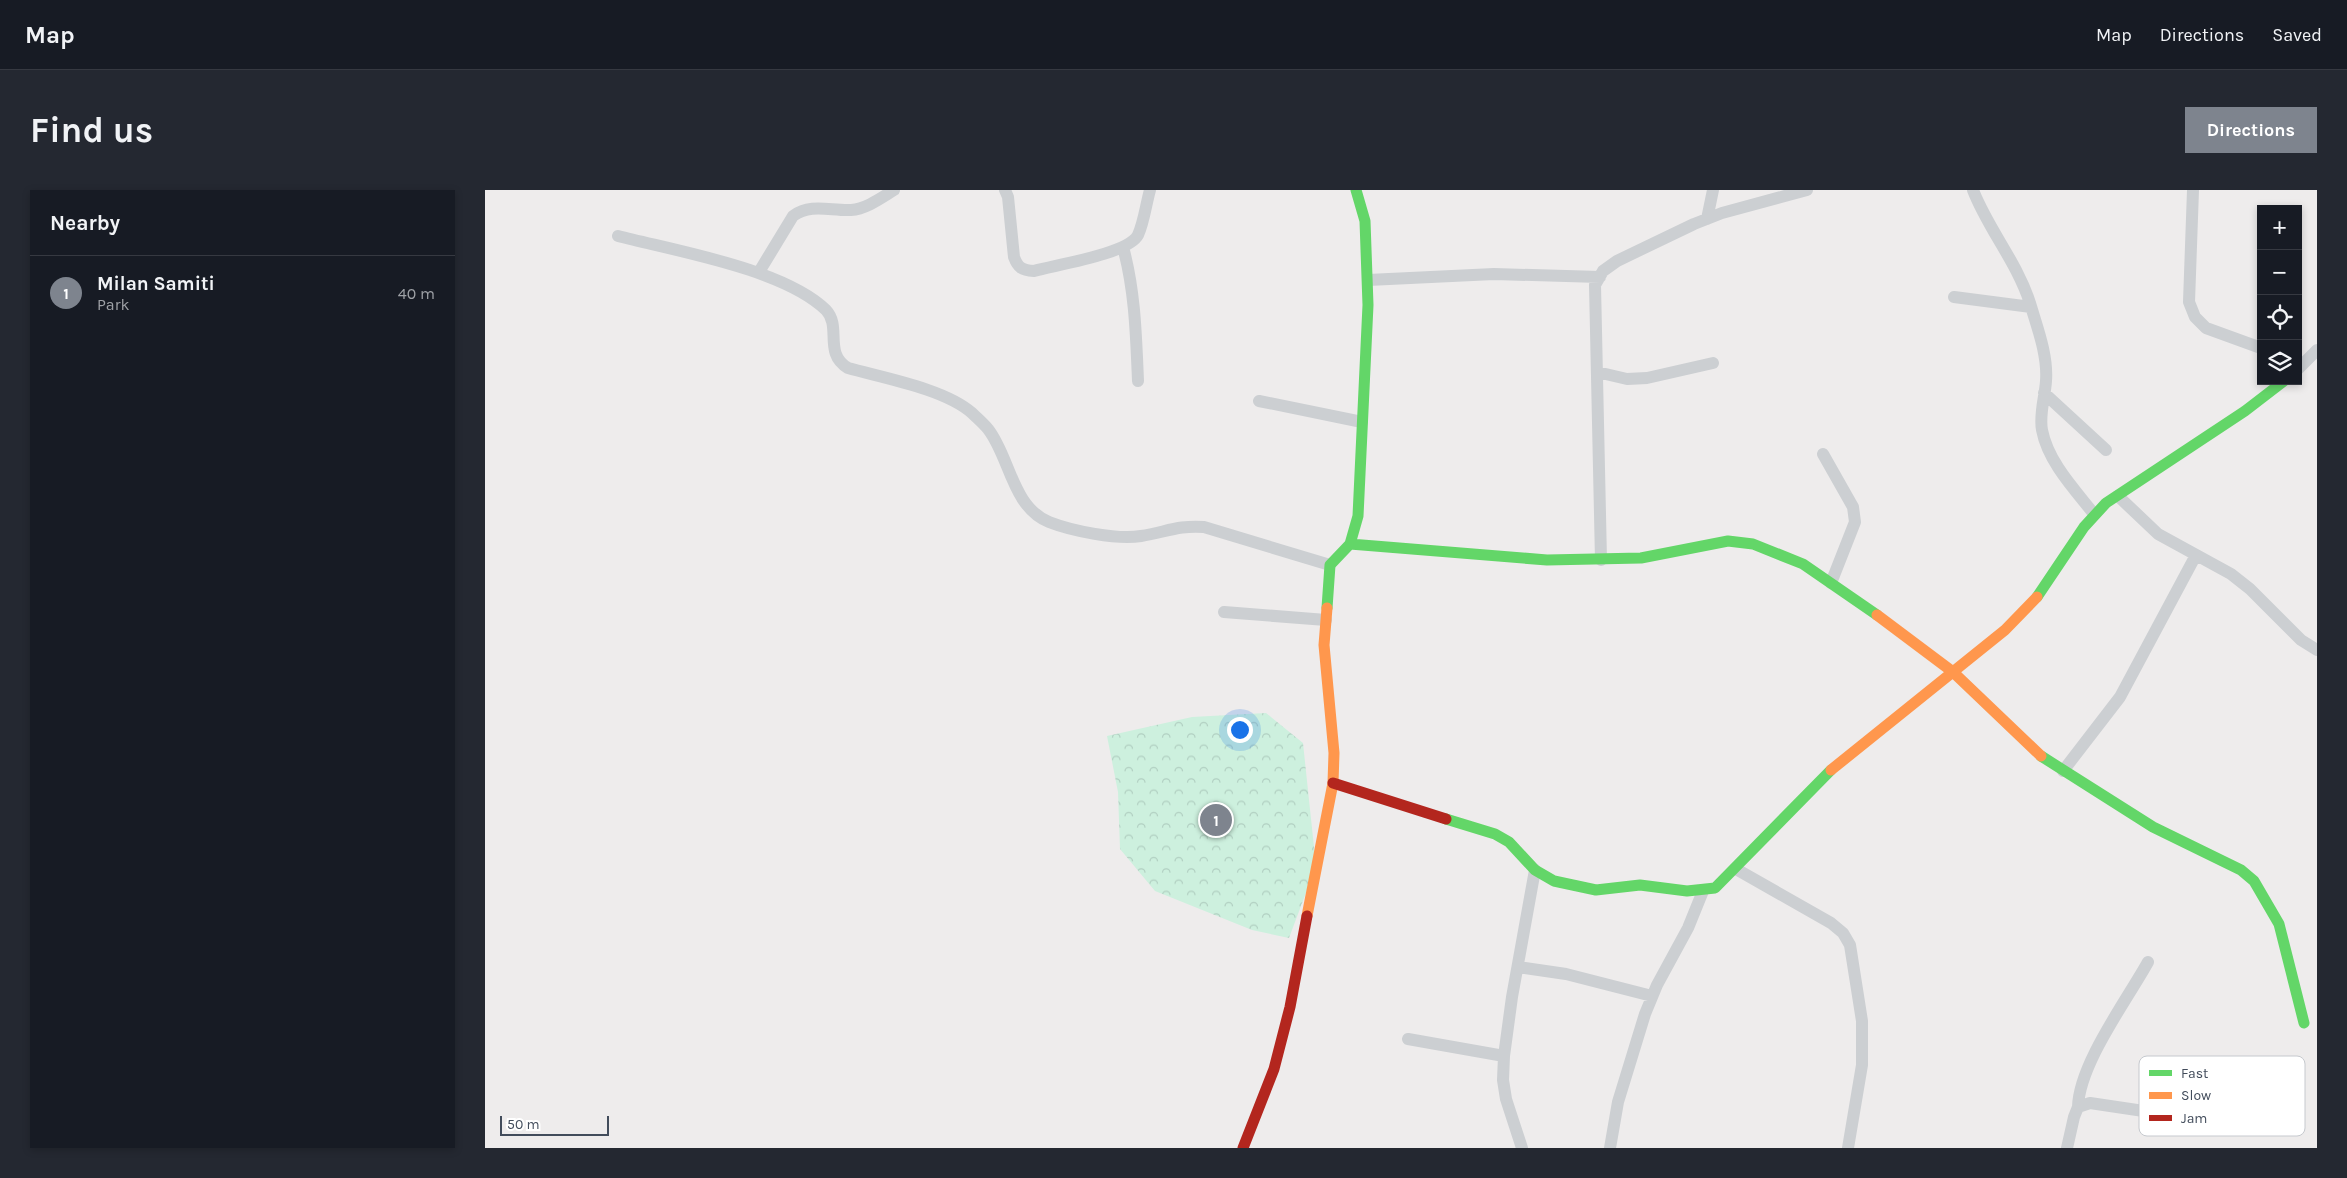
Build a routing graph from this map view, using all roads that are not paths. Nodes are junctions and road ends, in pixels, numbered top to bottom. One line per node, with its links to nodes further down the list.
1 (894, 190): 12 (street)
2 (1005, 190): 11 (street)
3 (1150, 190): 11 (street)
4 (1356, 190): 14 (street)
5 (1713, 190): 9 (street)
6 (1807, 190): 9 (street)
7 (1973, 190): 16 (street)
8 (2193, 190): 17 (street)
9 (1707, 219): 13 (street)
10 (618, 236): 12 (street)
11 (1123, 247): 22 (street)
12 (759, 272): 34 (street)
13 (1600, 277): 14 (street); 21 (street)
14 (1367, 280): 26 (street)
15 (1954, 297): 16 (street)
16 (2031, 307): 24 (street)
17 (2257, 347)
18 (2316, 351): 20 (street)
19 (1713, 363): 21 (street)
20 (2302, 363)
21 (1597, 372): 33 (street)
22 (1138, 380)
23 (2279, 385): 29 (street)
24 (2044, 393): 27 (street); 30 (street)
25 (1259, 401): 26 (street)
26 (1362, 422): 31 (street)
27 (2105, 450)
28 (1823, 454): 35 (street)
29 (2117, 496): 30 (street); 32 (street)
30 (2094, 514): 39 (street)
31 (1350, 544): 33 (street); 34 (street)
32 (2195, 555): 38 (street); 40 (street)
33 (1601, 560): 35 (street)
34 (1330, 565): 37 (street)
35 (1831, 583): 39 (street)
36 (1224, 612): 37 (street)
37 (1326, 620): 41 (street)
38 (2317, 650)
39 (1953, 672): 40 (street); 42 (street)
40 (2063, 771): 48 (street)
41 (1333, 783): 43 (street); 53 (street)
42 (1736, 869): 44 (street); 56 (street)
43 (1535, 870): 44 (street); 46 (street)
44 (1703, 891): 47 (street)
45 (2148, 962): 51 (street)
46 (1518, 967): 47 (street); 50 (street)
47 (1652, 996): 55 (street)
48 (2304, 1023)
49 (1408, 1039): 50 (street)
50 (1504, 1056): 54 (street)
51 (2078, 1106): 52 (street); 57 (street)
52 (2139, 1110)
53 (1243, 1148)
54 (1522, 1148)
55 (1610, 1148)
56 (1848, 1148)
57 (2067, 1148)

